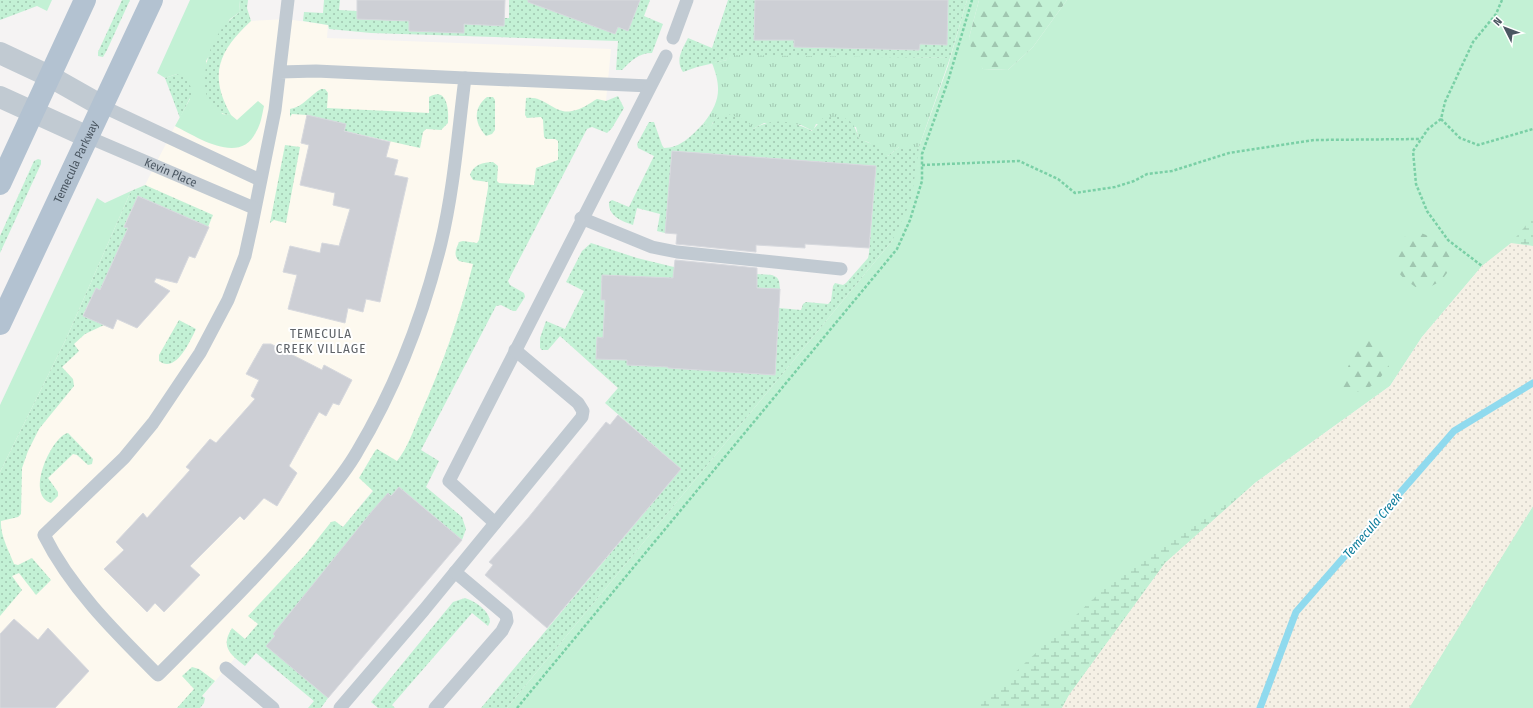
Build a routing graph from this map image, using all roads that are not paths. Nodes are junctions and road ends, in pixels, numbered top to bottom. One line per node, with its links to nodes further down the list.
1 (84, 0): 9 (main road)
2 (152, 0): 13 (main road, Temecula Parkway)
3 (288, 0): 8 (lane)
4 (687, 0): 5 (lane)
5 (672, 38)
6 (0, 53): 9 (street)
7 (666, 56): 11 (lane)
8 (280, 72): 10 (lane); 16 (lane)
9 (49, 76): 13 (street); 14 (main road)
10 (465, 78): 11 (lane); 18 (lane)
11 (650, 86): 19 (lane)
12 (0, 97): 14 (street)
13 (102, 106): 15 (main road, Temecula Parkway); 16 (lane)
14 (33, 112): 15 (street); 17 (main road)
15 (88, 137): 18 (lane, Kevin Place); 21 (main road, Temecula Parkway)
16 (260, 180): 18 (lane)
17 (0, 184)
18 (254, 208)
19 (581, 218): 20 (lane); 22 (lane)
20 (841, 269)
21 (0, 324)
22 (515, 350): 23 (lane); 23 (lane)
23 (495, 523): 24 (lane)
24 (455, 572): 27 (lane); 28 (lane)
25 (226, 668): 26 (lane)
26 (273, 708)
27 (340, 708)
28 (435, 708)

